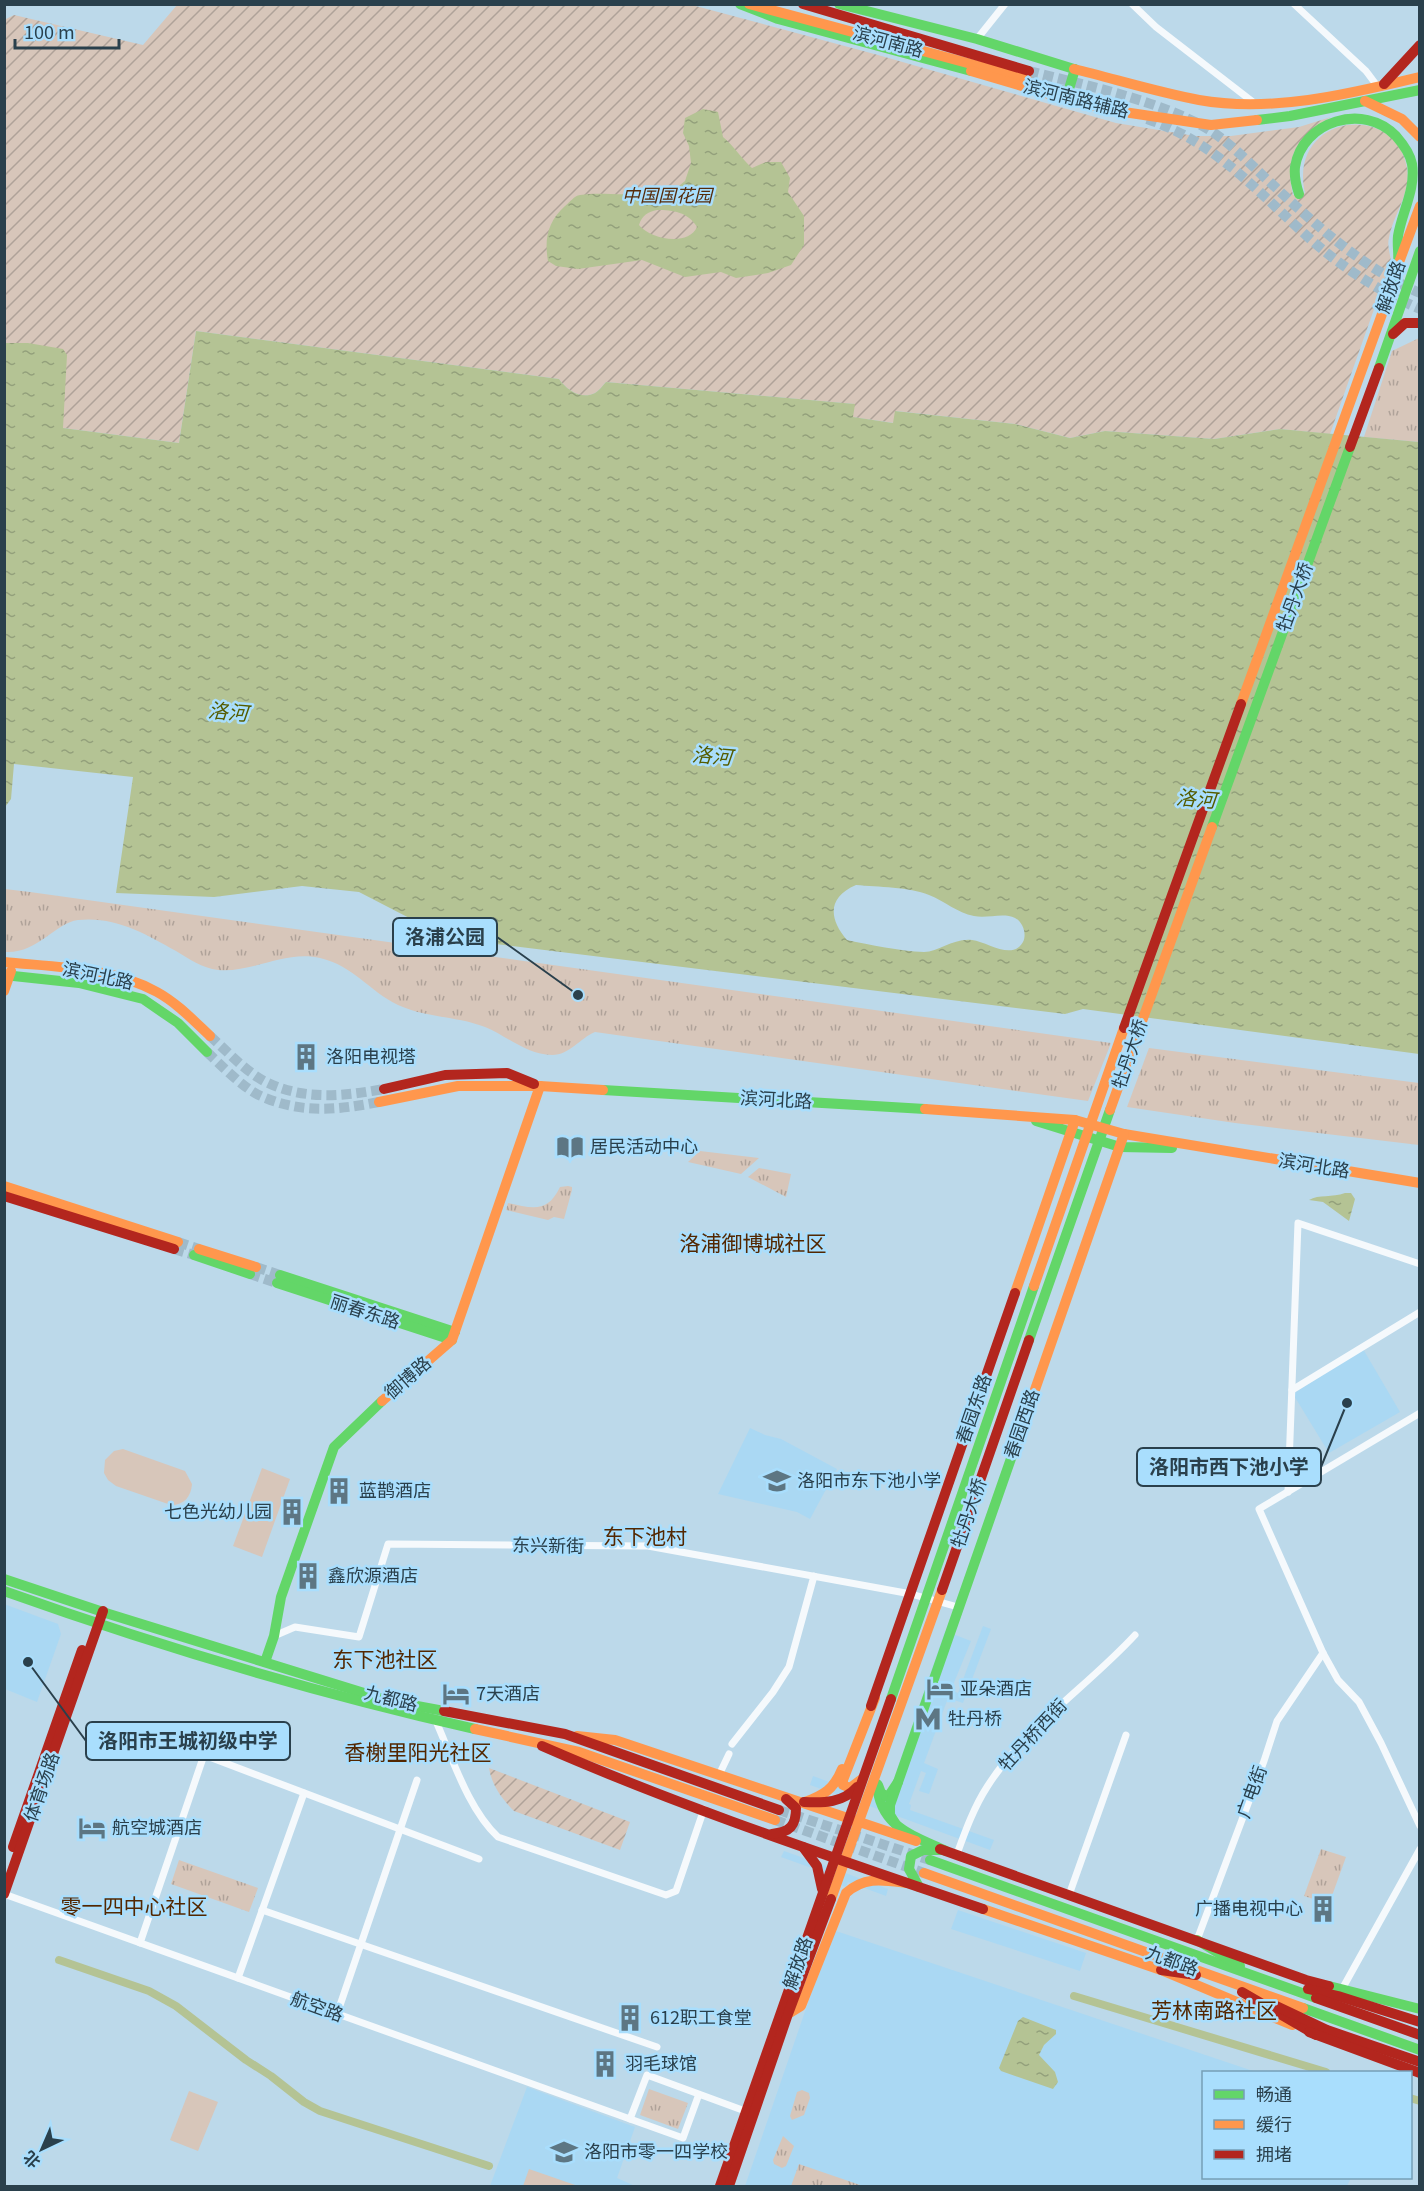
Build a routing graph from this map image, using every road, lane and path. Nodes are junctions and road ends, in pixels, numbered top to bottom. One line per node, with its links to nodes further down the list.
1 (740, 4): 14 (main road, 滨河南路辅路)
2 (749, 4): 3 (main road, 滨河南路)
3 (804, 4)
4 (839, 4): 8 (main road, 滨河南路辅路)
5 (1005, 4): 8 (street)
6 (1132, 4): 16 (street)
7 (1294, 4): 12 (street)
8 (977, 39): 10 (main road, 滨河南路辅路)
9 (1419, 45): 12 (main road)
10 (1075, 69): 14 (main road); 16 (main road, 滨河南路辅路)
11 (1419, 76): 12 (main road, 滨河南路辅路)
12 (1381, 86): 16 (main road, 滨河南路辅路)
13 (1419, 90): 15 (main road, 滨河南路辅路)
14 (1066, 99): 15 (main road, 滨河南路辅路)
15 (1365, 101): 17 (main road)
16 (1255, 104)
17 (1419, 137)
18 (1299, 194): 21 (main road)
19 (1419, 206): 21 (main road, 解放路)
20 (1419, 251): 22 (main road, 解放路)
21 (1398, 266): 26 (main road, 解放路)
22 (1415, 266): 23 (main road); 25 (main road, 解放路)
23 (1419, 278)
24 (1419, 323): 25 (main road)
25 (1389, 339): 27 (main road, 解放路)
26 (1363, 368): 70 (main road, 牡丹大桥)
27 (1378, 368): 70 (main road, 牡丹大桥)
28 (9, 963): 29 (main road); 31 (main road, 滨河北路)
29 (7, 976): 30 (main road); 32 (main road, 滨河北路)
30 (4, 991)
31 (210, 1036)
32 (207, 1052)
33 (540, 1086): 34 (main road, 滨河北路); 35 (main road, 滨河北路); 36 (main road, 滨河北路); 50 (main road)
34 (384, 1089)
35 (379, 1102)
36 (1012, 1114): 37 (main road, 滨河北路); 38 (main road, 滨河北路)
37 (1075, 1120): 38 (main road, 春园东路); 39 (main road, 滨河北路)
38 (1071, 1131): 40 (main road, 滨河北路); 57 (main road, 春园东路)
39 (1124, 1134): 40 (main road, 春园西路); 41 (main road, 滨河北路)
40 (1120, 1147): 41 (main road, 滨河北路); 58 (main road, 春园西路)
41 (1209, 1149): 42 (main road, 滨河北路)
42 (1419, 1183)
43 (4, 1186): 44 (main road)
44 (4, 1196)
45 (196, 1252): 47 (main road)
46 (1419, 1264): 51 (street)
47 (253, 1270)
48 (279, 1279): 50 (main road, 丽春东路)
49 (1419, 1312): 51 (street)
50 (453, 1336): 62 (main road, 御博路)
51 (1292, 1390): 53 (street)
52 (1419, 1413): 53 (street)
53 (1288, 1492): 63 (street)
54 (814, 1576): 57 (street, 东兴新街); 62 (street, 东兴新街); 71 (street)
55 (4, 1579): 59 (main road, 九都路)
56 (4, 1591): 60 (main road, 九都路)
57 (911, 1594): 58 (street, 东兴新街); 65 (main road, 春园东路)
58 (958, 1607): 77 (main road, 春园西路)
59 (100, 1610): 60 (main road, 体育场路); 64 (main road, 九都路)
60 (95, 1623): 66 (main road, 九都路); 94 (main road, 体育场路); 99 (main road, 体育场路)
61 (1135, 1635): 90 (street, 牡丹桥西街)
62 (274, 1636): 64 (main road, 御博路)
63 (1323, 1653): 83 (street); 102 (street, 广电街)
64 (265, 1662): 67 (main road, 九都路)
65 (875, 1698): 75 (main road); 80 (main road)
66 (435, 1719): 69 (main road, 九都路); 81 (street)
67 (565, 1734): 69 (main road, 九都路); 73 (main road)
68 (1126, 1735): 100 (street)
69 (528, 1740): 81 (main road)
70 (883, 1741): 74 (main road, 解放路); 75 (main road, 解放路)
71 (732, 1744)
72 (729, 1754): 73 (street)
73 (719, 1775): 79 (main road)
74 (877, 1775): 77 (main road); 82 (main road, 解放路); 85 (main road)
75 (864, 1777): 80 (main road); 82 (main road, 解放路)
76 (417, 1780): 84 (street)
77 (898, 1782): 85 (main road, 春园西路)
78 (304, 1793): 84 (street); 101 (street); 103 (street)
79 (783, 1796): 80 (main road); 86 (main road)
80 (804, 1802): 82 (main road)
81 (704, 1809): 86 (main road)
82 (854, 1820): 89 (main road); 92 (main road, 解放路)
83 (1419, 1826)
84 (401, 1829): 91 (street); 104 (street)
85 (902, 1830): 89 (main road)
86 (769, 1834): 87 (main road)
87 (803, 1847): 92 (main road); 98 (main road)
88 (1419, 1849): 109 (street)
89 (946, 1851): 90 (main road); 97 (main road)
90 (957, 1854): 100 (main road)
91 (479, 1859)
92 (839, 1860): 96 (main road); 98 (main road, 解放路); 112 (main road, 解放路)
93 (930, 1860): 108 (main road, 九都路)
94 (4, 1873)
95 (924, 1873): 107 (main road, 九都路)
96 (907, 1883): 97 (main road); 112 (main road)
97 (919, 1887): 105 (main road)
98 (823, 1891): 121 (main road, 解放路)
99 (4, 1894): 103 (street, 航空路)
100 (1069, 1895): 102 (main road)
101 (262, 1910): 104 (street); 106 (street)
102 (1197, 1940): 108 (main road); 109 (main road, 九都路)
103 (140, 1943): 106 (street, 航空路)
104 (361, 1945): 111 (street); 116 (street)
105 (1161, 1970): 107 (main road); 114 (main road, 九都路)
106 (238, 1978): 111 (street, 航空路)
107 (1219, 1978): 114 (main road); 117 (main road, 九都路); 118 (main road)
108 (1262, 1979): 109 (main road); 115 (main road, 九都路)
109 (1340, 1993): 110 (main road, 九都路); 113 (main road)
110 (1419, 2009)
111 (337, 2014): 122 (street, 航空路)
112 (788, 2014): 124 (main road, 解放路)
113 (1419, 2022)
114 (1316, 2035): 119 (main road, 九都路)
115 (1419, 2035)
116 (657, 2047)
117 (1419, 2050)
118 (1419, 2062)
119 (1419, 2073)
120 (699, 2094): 121 (street); 122 (street); 122 (street, 航空路)
121 (745, 2112): 123 (main road, 解放路)
122 (630, 2119)
123 (720, 2187)
124 (729, 2187)

